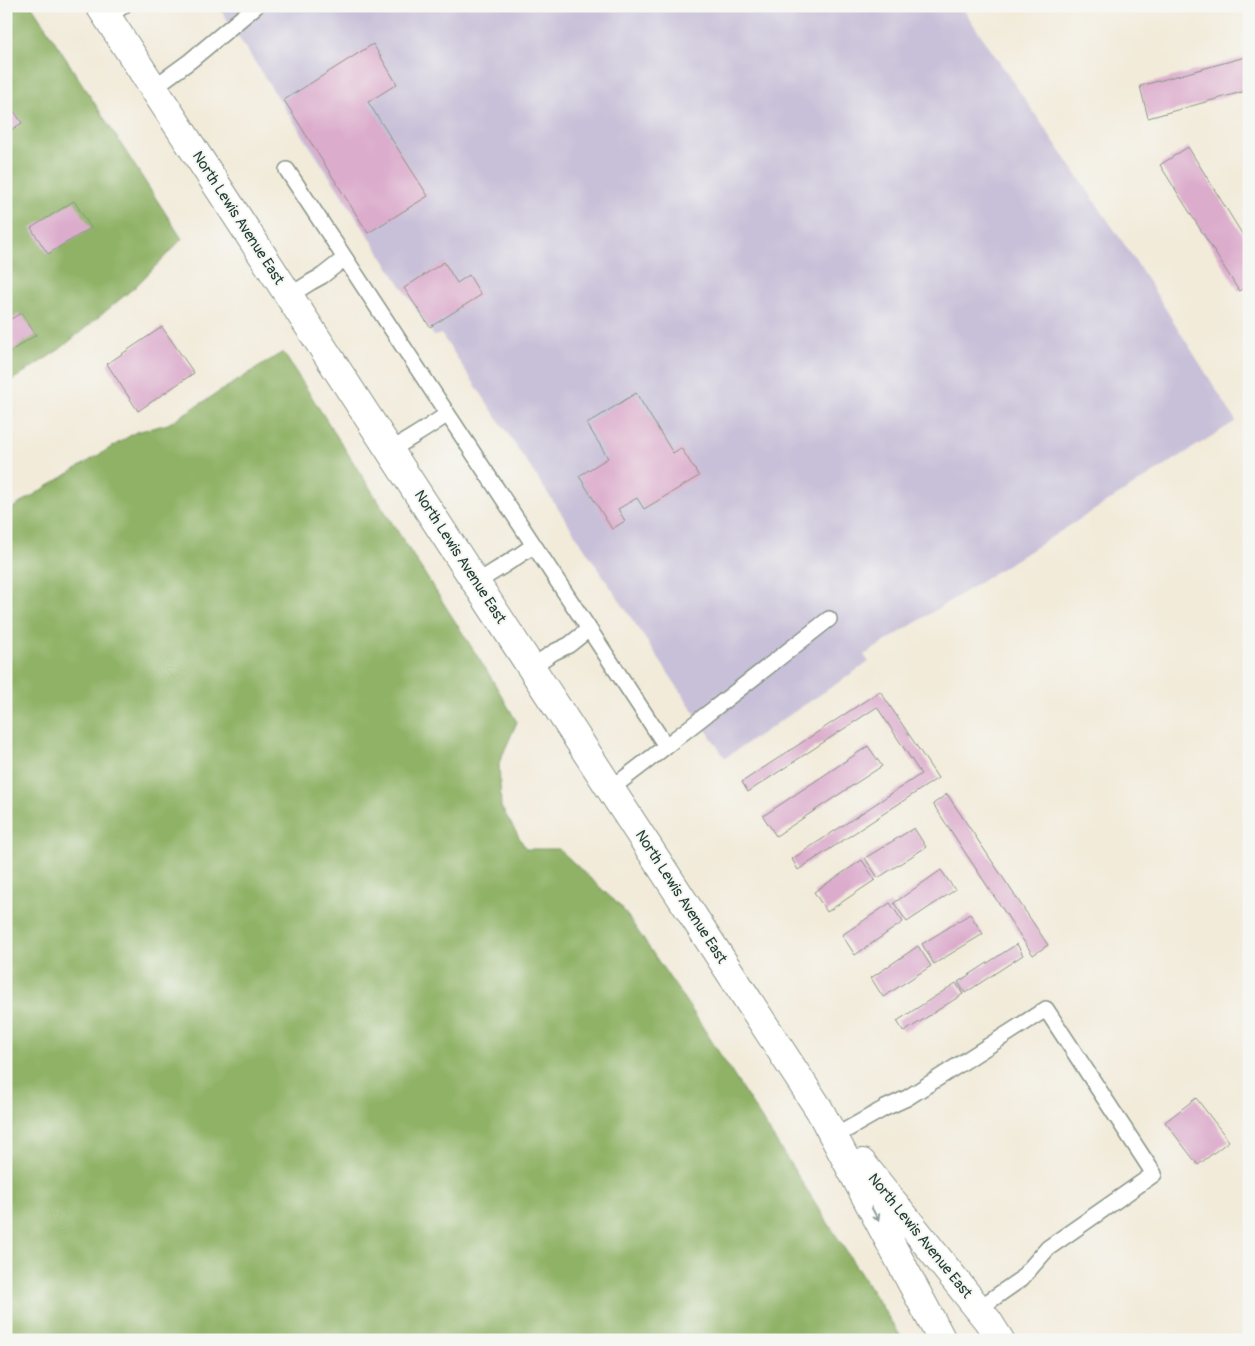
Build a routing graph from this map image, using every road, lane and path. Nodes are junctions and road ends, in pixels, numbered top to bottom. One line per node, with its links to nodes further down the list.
1 (256, 6): 3 (lane)
2 (110, 10): 3 (main road, North Lewis Avenue East)
3 (153, 88): 6 (main road, North Lewis Avenue East)
4 (287, 170): 5 (lane)
5 (345, 258): 6 (lane); 7 (lane)
6 (289, 296): 8 (main road, North Lewis Avenue East)
7 (447, 414): 8 (lane); 9 (lane)
8 (390, 451): 10 (main road, North Lewis Avenue East)
9 (534, 546): 10 (lane); 12 (lane)
10 (476, 583): 13 (main road, North Lewis Avenue East)
11 (829, 619): 14 (lane)
12 (589, 630): 13 (lane); 14 (lane)
13 (531, 667): 15 (main road, North Lewis Avenue East)
14 (666, 746): 15 (lane)
15 (611, 789): 16 (main road, North Lewis Avenue East)
16 (819, 1109): 17 (main road, North Lewis Avenue East); 19 (main road, North Lewis Avenue East, one-way to 19)
17 (839, 1134): 18 (main road, North Lewis Avenue East); 18 (lane)
18 (978, 1309): 20 (main road, North Lewis Avenue East)
19 (942, 1340)
20 (1000, 1340)

